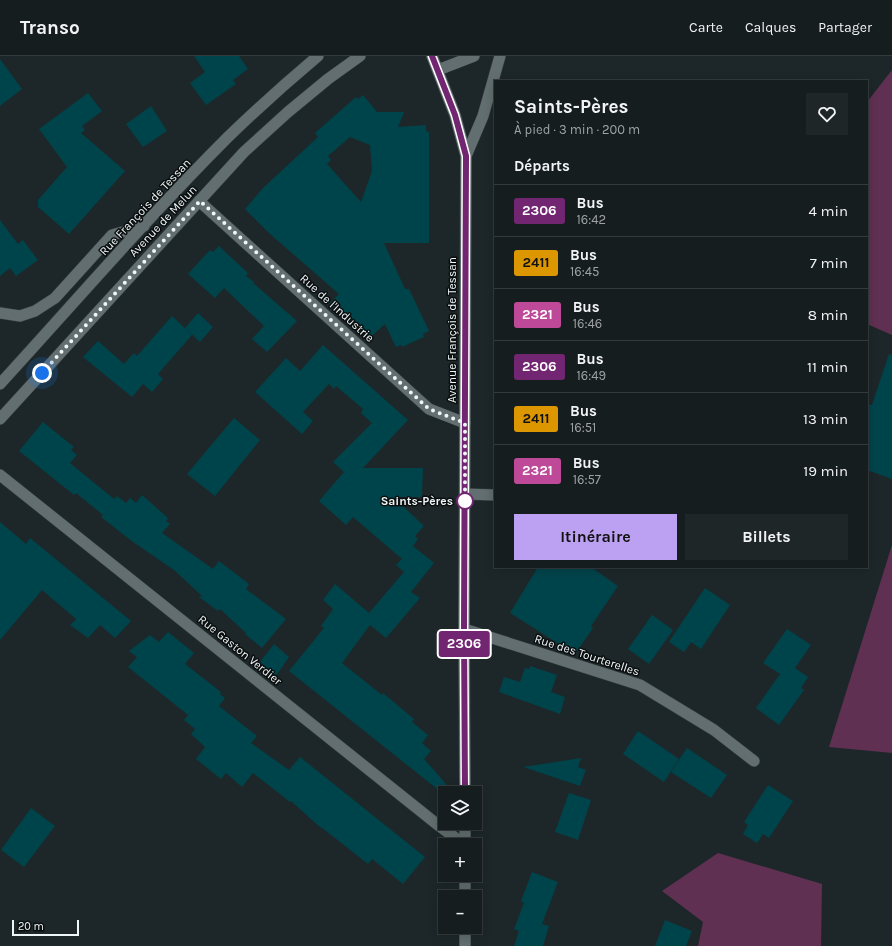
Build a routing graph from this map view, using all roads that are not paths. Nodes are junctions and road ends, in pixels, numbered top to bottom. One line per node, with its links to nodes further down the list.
1 (318, 56): 9 (street, Rue François de Tessan)
2 (360, 56): 8 (street, Avenue de Melun)
3 (432, 56): 6 (street)
4 (474, 56): 6 (street)
5 (500, 56): 7 (street)
6 (438, 70): 7 (street)
7 (466, 156): 13 (street, Avenue François de Tessan)
8 (200, 201): 12 (street, Avenue de Melun); 13 (street, Rue de l'Industrie)
9 (144, 226): 10 (street); 11 (street, Rue François de Tessan)
10 (0, 314)
11 (0, 384)
12 (0, 419)
13 (465, 423): 15 (street, Avenue François de Tessan)
14 (0, 475): 20 (street, Rue Gaston Verdier)
15 (465, 494): 16 (street); 17 (street, Avenue François de Tessan)
16 (494, 495)
17 (464, 629): 18 (street, Rue des Tourterelles); 19 (street, Avenue François de Tessan)
18 (754, 761)
19 (465, 786)
20 (456, 838)
21 (465, 934): 22 (street)
22 (465, 946)

